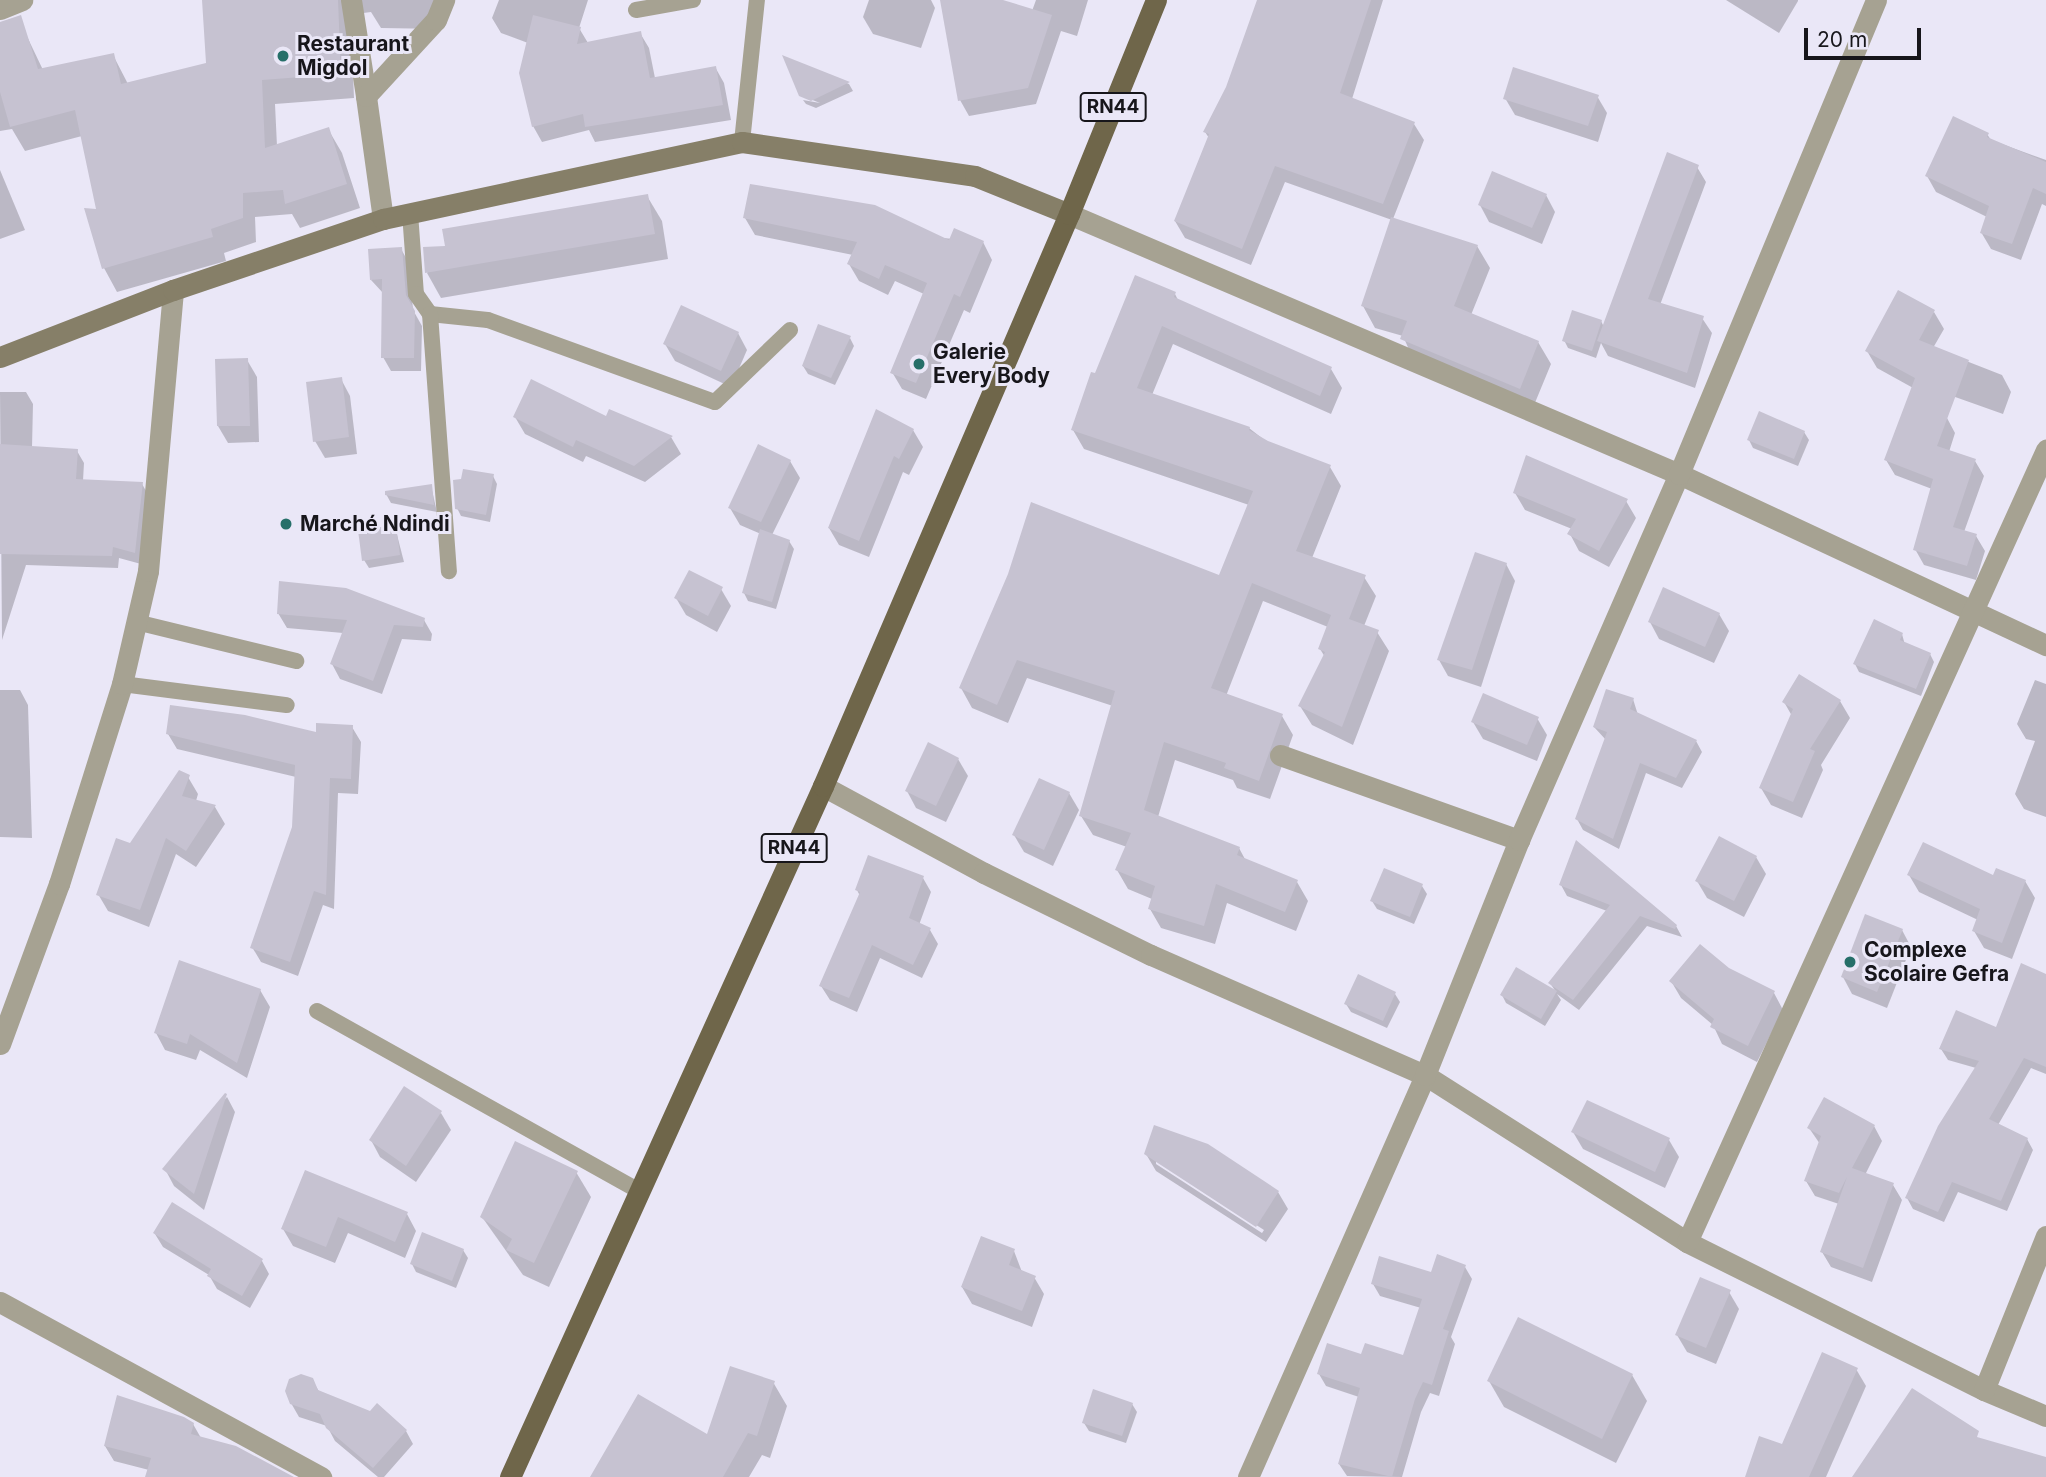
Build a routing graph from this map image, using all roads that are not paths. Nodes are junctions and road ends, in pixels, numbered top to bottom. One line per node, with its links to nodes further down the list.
1 (22, 0): 8 (street)
2 (351, 0): 10 (street)
3 (444, 0): 10 (street)
4 (693, 0): 9 (lane)
5 (757, 0): 11 (lane)
6 (1156, 0): 13 (main road, RN44)
7 (1876, 0): 20 (street)
8 (0, 9)
9 (636, 10)
10 (366, 96): 14 (street)
11 (742, 142): 12 (street); 13 (street)
12 (410, 213): 14 (street); 16 (lane)
13 (1069, 214): 20 (street); 29 (main road, RN44)
14 (383, 219): 15 (street)
15 (173, 290): 18 (street); 23 (street)
16 (430, 314): 17 (lane); 21 (lane)
17 (790, 330)
18 (0, 357)
19 (2046, 450): 22 (street)
20 (1679, 474): 22 (street); 30 (street)
21 (449, 571)
22 (1972, 614): 24 (street); 36 (street)
23 (136, 622): 25 (lane); 26 (street)
24 (2046, 645)
25 (296, 660)
26 (122, 684): 27 (lane); 32 (street)
27 (286, 705)
28 (1280, 755): 30 (street)
29 (823, 786): 33 (street); 34 (main road, RN44)
30 (1519, 840): 33 (street)
31 (317, 1011): 34 (lane)
32 (0, 1044)
33 (1425, 1075): 36 (street); 42 (street)
34 (637, 1190): 40 (main road, RN44)
35 (2046, 1236): 38 (street)
36 (1687, 1242): 38 (street)
37 (0, 1303): 41 (street)
38 (1983, 1390): 39 (street)
39 (2046, 1416)
40 (511, 1476)
41 (321, 1477)
42 (1248, 1477)

